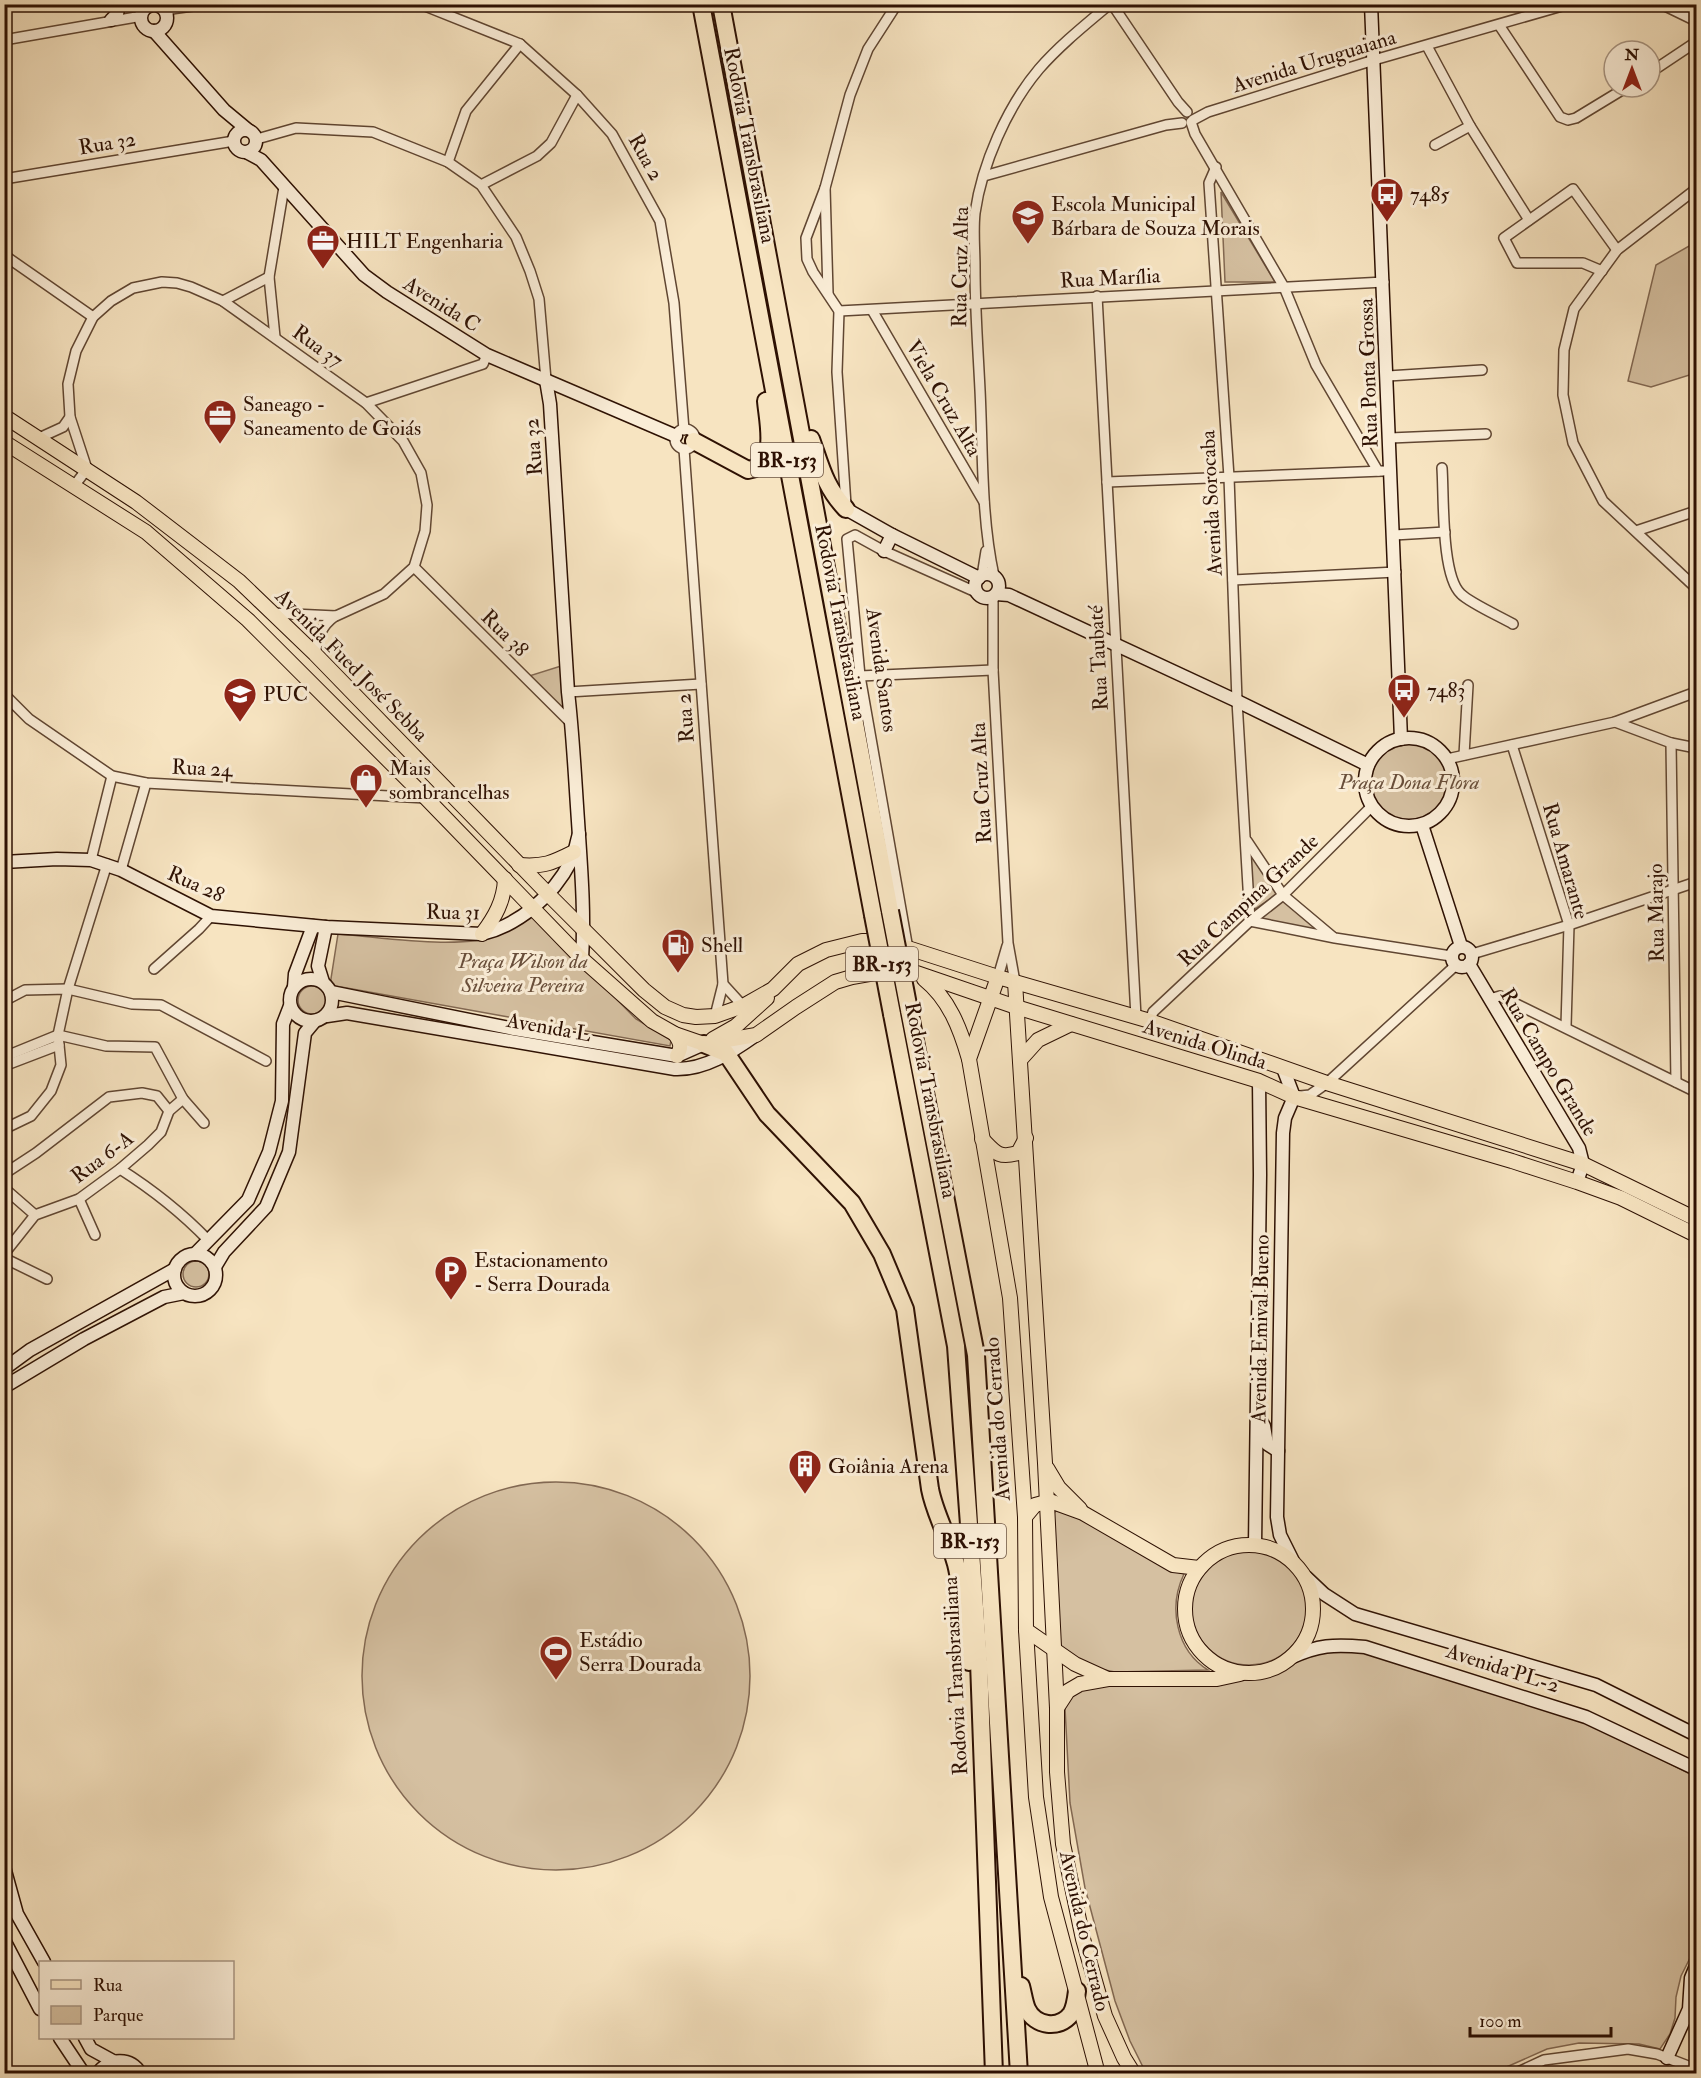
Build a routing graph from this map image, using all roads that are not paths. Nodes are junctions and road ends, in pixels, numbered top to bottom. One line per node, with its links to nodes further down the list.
1 (119, 4): 12 (street)
2 (207, 4): 11 (street)
3 (420, 4): 18 (street, Rua 2)
4 (701, 4): 51 (highway, Rodovia Transbrasiliana / BR-153)
5 (721, 4): 57 (highway, Rodovia Transbrasiliana / BR-153)
6 (897, 4): 34 (street)
7 (1111, 4): 24 (street); 30 (street, Rua Cruz Alta)
8 (1371, 4): 20 (street, Rua Ponta Grossa)
9 (1569, 4): 14 (street, Avenida Uruguaiana)
10 (1661, 4): 13 (street)
11 (148, 9): 12 (street); 15 (street); 15 (street)
12 (111, 20): 16 (street)
13 (1696, 21)
14 (1499, 25): 19 (street, Avenida Uruguaiana); 23 (street)
15 (160, 28): 26 (street)
16 (4, 40)
17 (1696, 42): 21 (street)
18 (520, 44): 22 (street, Rua 2); 28 (street)
19 (1427, 46): 20 (street, Avenida Uruguaiana); 25 (street)
20 (1374, 60): 24 (street, Avenida Uruguaiana); 41 (street, Rua Ponta Grossa)
21 (1662, 65)
22 (577, 95): 32 (street); 66 (street, Rua 2)
23 (1607, 99)
24 (1186, 118): 29 (street); 30 (street, Avenida Uruguaiana)
25 (1470, 126): 27 (street); 36 (street)
26 (245, 142): 28 (street, Rua 32); 31 (street, Rua 32); 33 (street, Avenida C)
27 (1435, 145)
28 (448, 162): 32 (street, Rua 32)
29 (1216, 167): 42 (street); 43 (street, Avenida Sorocaba)
30 (984, 176): 47 (street, Rua Cruz Alta)
31 (4, 179)
32 (481, 185): 56 (street, Rua 32)
33 (284, 187): 40 (street); 53 (street, Avenida C)
34 (825, 188): 44 (street); 44 (street)
35 (1696, 189): 37 (street)
36 (1530, 220): 37 (street); 39 (street)
37 (1617, 250): 39 (street)
38 (4, 255): 50 (street)
39 (1602, 271): 78 (street)
40 (269, 277): 46 (street); 52 (street)
41 (1384, 282): 42 (street, Rua Marília); 55 (street, Rua Ponta Grossa)
42 (1284, 287): 43 (street, Rua Marília); 70 (street)
43 (1218, 290): 45 (street, Rua Marília); 72 (street, Avenida Sorocaba)
44 (828, 295): 49 (street)
45 (1097, 296): 47 (street, Rua Marília); 73 (street, Rua Taubaté)
46 (223, 301): 50 (street, Rua 37); 52 (street, Rua 37)
47 (975, 304): 48 (street, Rua Marília); 75 (street, Rua Cruz Alta)
48 (872, 310): 49 (street, Rua Marília); 75 (street, Viela Cruz Alta)
49 (839, 311): 76 (street)
50 (93, 317): 62 (street, Rua 37)
51 (759, 317): 66 (highway); 224 (highway, Rodovia Transbrasiliana / BR-153, bridge)
52 (275, 337): 59 (street, Rua 37)
53 (487, 355): 56 (street, Avenida C); 59 (street)
54 (1482, 370): 55 (street)
55 (1388, 376): 65 (street, Rua Ponta Grossa)
56 (546, 380): 58 (street); 60 (street, Rua 32)
57 (791, 381): 76 (highway); 230 (highway, Rodovia Transbrasiliana / BR-153, bridge)
58 (571, 390): 60 (street); 66 (street)
59 (366, 403): 83 (street, Rua 37)
60 (550, 404): 97 (street, Rua 32)
61 (4, 416): 64 (main road, Avenida Fued José Sebba)
62 (70, 417): 64 (street); 69 (street, Rua 37)
63 (1486, 434): 65 (street)
64 (39, 438): 69 (main road, Avenida Fued José Sebba)
65 (1390, 438): 71 (street, Rua Ponta Grossa)
66 (684, 439): 95 (street, Rua 2)
67 (4, 442): 74 (main road, Avenida Fued José Sebba)
68 (1442, 468): 79 (street)
69 (87, 469): 74 (street); 88 (main road, Avenida Fued José Sebba)
70 (1378, 471): 71 (street); 72 (street)
71 (1391, 471): 81 (street, Rua Ponta Grossa)
72 (1229, 477): 73 (street); 85 (street, Avenida Sorocaba)
73 (1107, 482): 91 (street, Rua Taubaté)
74 (74, 486): 112 (main road, Avenida Fued José Sebba)
75 (985, 505): 86 (street, Rua Cruz Alta)
76 (846, 509): 80 (street, Avenida Santos)
77 (1696, 511): 78 (street)
78 (1636, 531): 87 (street)
79 (1445, 532): 81 (street); 90 (street)
80 (891, 535): 82 (street); 86 (street, Avenida Santos)
81 (1394, 535): 84 (street, Rua Ponta Grossa)
82 (884, 550): 86 (street, Avenida Santos); 94 (street, Avenida Santos)
83 (414, 567): 89 (street); 102 (street, Rua 38)
84 (1396, 572): 85 (street); 103 (street, Rua Ponta Grossa)
85 (1233, 580): 100 (street, Avenida Sorocaba)
86 (990, 588): 91 (street, Avenida Santos); 93 (street, Rua Cruz Alta)
87 (1696, 588)
88 (270, 612): 89 (street); 92 (main road, Avenida Fued José Sebba)
89 (336, 616): 92 (street)
90 (1513, 624)
91 (1115, 645): 100 (street, Avenida Santos); 158 (street, Rua Taubaté)
92 (315, 654): 121 (main road, Avenida Fued José Sebba)
93 (993, 670): 94 (street); 136 (street, Rua Cruz Alta)
94 (860, 676): 138 (street, Avenida Santos)
95 (701, 684): 97 (street); 146 (street, Rua 2)
96 (1468, 685): 107 (street)
97 (568, 692): 102 (street, Rua 32)
98 (1696, 692): 101 (street)
99 (4, 694): 110 (street, Rua 24)
100 (1237, 701): 109 (street, Avenida Santos); 116 (street, Avenida Sorocaba)
101 (1616, 722): 104 (street); 105 (street)
102 (572, 724): 115 (street, Rua 32)
103 (1401, 739): 108 (street); 109 (street)
104 (1671, 743): 106 (street); 125 (street, Rua Marajo)
105 (1512, 745): 107 (street); 131 (street, Rua Amarante)
106 (1696, 748)
107 (1464, 755): 108 (street)
108 (1447, 759): 114 (street)
109 (1368, 765): 113 (street)
110 (112, 776): 111 (street, Rua 24); 118 (street)
111 (146, 783): 112 (street, Rua 24); 122 (street)
112 (426, 798): 123 (main road, Avenida Fued José Sebba)
113 (1372, 806): 114 (street); 127 (street, Rua Campina Grande)
114 (1422, 825): 137 (street)
115 (579, 834): 117 (street, Rua 31); 133 (street, Rua 32)
116 (1246, 840): 127 (street); 130 (street, Avenida Sorocaba)
117 (573, 852): 121 (main road); 126 (street, Rua 31)
118 (91, 860): 119 (street, Rua 28); 120 (street, Rua 28)
119 (4, 862)
120 (107, 864): 122 (street, Rua 28); 149 (street)
121 (519, 865): 126 (main road, Avenida Fued José Sebba)
122 (121, 870): 129 (street, Rua 28)
123 (505, 879): 128 (main road, Avenida Fued José Sebba); 134 (main road)
124 (1696, 882): 125 (street)
125 (1674, 889): 131 (street); 178 (street, Rua Marajo)
126 (548, 894): 128 (street, Rua 31); 133 (main road, Avenida Fued José Sebba)
127 (1283, 895): 130 (street, Rua Campina Grande); 135 (street)
128 (534, 907): 134 (street, Rua 31); 139 (main road, Avenida Fued José Sebba)
129 (212, 916): 132 (street, Rua 28); 142 (street)
130 (1250, 921): 135 (street); 160 (street, Rua Campina Grande)
131 (1569, 924): 140 (street); 162 (street, Rua Amarante)
132 (320, 927): 134 (street, Rua 31); 147 (street); 148 (street)
133 (584, 928): 139 (street, Rua 32); 157 (main road, Avenida Fued José Sebba)
134 (482, 934)
135 (1335, 938): 141 (street)
136 (1008, 944): 144 (street, Rua Cruz Alta); 145 (street, Rua Cruz Alta)
137 (1461, 946): 140 (street); 141 (street)
138 (908, 949): 144 (main road, Avenida Olinda); 150 (main road, Avenida Olinda)
139 (582, 959): 163 (main road, Avenida Fued José Sebba)
140 (1471, 959): 141 (street); 152 (street, Rua Campo Grande)
141 (1454, 961): 177 (street)
142 (154, 969)
143 (917, 973): 151 (main road, Avenida Olinda); 165 (main road, Avenida Olinda); 171 (main road)
144 (998, 977): 145 (main road, Avenida Olinda); 151 (main road, Avenida do Cerrado)
145 (1015, 982): 156 (main road, Avenida do Cerrado); 158 (main road, Avenida Olinda)
146 (723, 984): 155 (street); 157 (street, Rua 2)
147 (294, 987): 148 (street); 154 (street)
148 (327, 987): 159 (street); 164 (street, Avenida L)
149 (68, 988): 153 (street); 166 (street); 173 (street)
150 (773, 989): 155 (main road, Avenida Olinda); 167 (main road)
151 (989, 998): 156 (main road, Avenida Olinda); 171 (main road, Avenida do Cerrado)
152 (1489, 999): 162 (street); 188 (street, Rua Campo Grande)
153 (4, 1001)
154 (290, 1006): 159 (street); 200 (street)
155 (743, 1006): 157 (main road, Avenida Fued José Sebba)
156 (1016, 1007): 161 (main road, Avenida Olinda); 172 (main road, Avenida do Cerrado)
157 (715, 1016): 167 (main road)
158 (1136, 1017): 160 (main road, Avenida Olinda)
159 (321, 1019): 164 (street, Avenida L); 203 (street)
160 (1150, 1021): 175 (main road, Avenida Olinda)
161 (1071, 1024): 172 (main road); 176 (main road, Avenida Olinda)
162 (1566, 1026): 178 (street)
163 (675, 1034): 167 (main road, Avenida Fued José Sebba); 169 (main road)
164 (513, 1035): 168 (street, Avenida L); 169 (street, Avenida L)
165 (756, 1035): 167 (main road, Avenida Olinda); 168 (street, Avenida L)
166 (59, 1040): 170 (street); 174 (street); 182 (street); 185 (street)
167 (704, 1044): 168 (highway); 169 (street)
168 (726, 1053): 224 (highway)
169 (677, 1056)
170 (4, 1057)
171 (969, 1059): 187 (main road, Avenida do Cerrado)
172 (1020, 1060): 186 (main road, Avenida do Cerrado)
173 (266, 1061)
174 (4, 1066)
175 (1283, 1068): 177 (main road, Avenida Olinda); 181 (street)
176 (1259, 1081): 181 (main road, Avenida Olinda); 191 (street, Avenida Emival Bueno)
177 (1327, 1083): 181 (street); 188 (main road, Avenida Olinda)
178 (1680, 1084): 179 (street); 180 (street)
179 (1696, 1085)
180 (1696, 1092)
181 (1294, 1097): 192 (main road, Avenida Olinda); 194 (street, Avenida Emival Bueno)
182 (183, 1099): 183 (street, Rua 6-A); 184 (street)
183 (169, 1111): 189 (street, Rua 6-A); 190 (street)
184 (204, 1122)
185 (4, 1129)
186 (1026, 1138): 187 (main road); 211 (main road, Avenida do Cerrado)
187 (982, 1139): 214 (main road, Avenida do Cerrado)
188 (1583, 1164): 192 (street, Rua Campo Grande); 197 (main road, Avenida Olinda)
189 (120, 1169): 195 (street, Rua 6-A); 200 (street)
190 (4, 1174)
191 (1260, 1175): 194 (street); 209 (street, Avenida Emival Bueno)
192 (1577, 1182): 199 (main road, Avenida Olinda)
193 (4, 1188): 196 (street)
194 (1281, 1193): 210 (street, Avenida Emival Bueno)
195 (79, 1198): 196 (street, Rua 6-A); 198 (street)
196 (35, 1215): 202 (street)
197 (1696, 1219)
198 (95, 1235)
199 (1696, 1235)
200 (208, 1240): 201 (street)
201 (195, 1254): 203 (street); 204 (street)
202 (4, 1256): 205 (street)
203 (216, 1267): 206 (street)
204 (175, 1269): 206 (street); 207 (street)
205 (47, 1279)
206 (184, 1293): 208 (street)
207 (4, 1369)
208 (4, 1387)
209 (1257, 1415): 210 (street); 215 (street, Avenida Emival Bueno)
210 (1278, 1451): 216 (street, Avenida Emival Bueno)
211 (1045, 1463): 212 (main road, Avenida do Cerrado); 213 (main road)
212 (1047, 1502): 213 (main road); 214 (main road); 220 (main road, Avenida do Cerrado)
213 (1083, 1513): 217 (main road)
214 (1025, 1517): 219 (main road, Avenida do Cerrado)
215 (1255, 1545): 216 (main road); 217 (main road)
216 (1293, 1561): 218 (main road)
217 (1199, 1568): 222 (main road)
218 (1306, 1577): 221 (main road); 226 (street, Avenida PL-2)
219 (1026, 1630): 220 (main road); 233 (main road, Avenida do Cerrado)
220 (1054, 1649): 223 (main road); 225 (main road, Avenida do Cerrado)
221 (1290, 1658): 222 (main road); 227 (street, Avenida PL-2)
222 (1246, 1672): 223 (main road)
223 (1108, 1679): 225 (main road)
224 (981, 1703): 244 (highway, Rodovia Transbrasiliana / BR-153)
225 (1057, 1708): 247 (main road, Avenida do Cerrado)
226 (1696, 1735)
227 (1696, 1769)
228 (4, 1867): 231 (street)
229 (4, 1940): 234 (street)
230 (1012, 1953): 233 (highway); 245 (highway, Rodovia Transbrasiliana / BR-153)
231 (43, 1961)
232 (1696, 1966): 235 (street)
233 (1077, 1991): 246 (main road, Avenida do Cerrado)
234 (39, 2007)
235 (1693, 2013): 238 (street)
236 (61, 2039): 241 (street)
237 (86, 2039): 239 (street)
238 (1667, 2058): 240 (street); 248 (street)
239 (113, 2061): 242 (street); 243 (street)
240 (1696, 2069)
241 (84, 2073)
242 (97, 2073)
243 (141, 2073)
244 (994, 2073)
245 (1019, 2073)
246 (1098, 2073)
247 (1134, 2073)
248 (1514, 2073)

